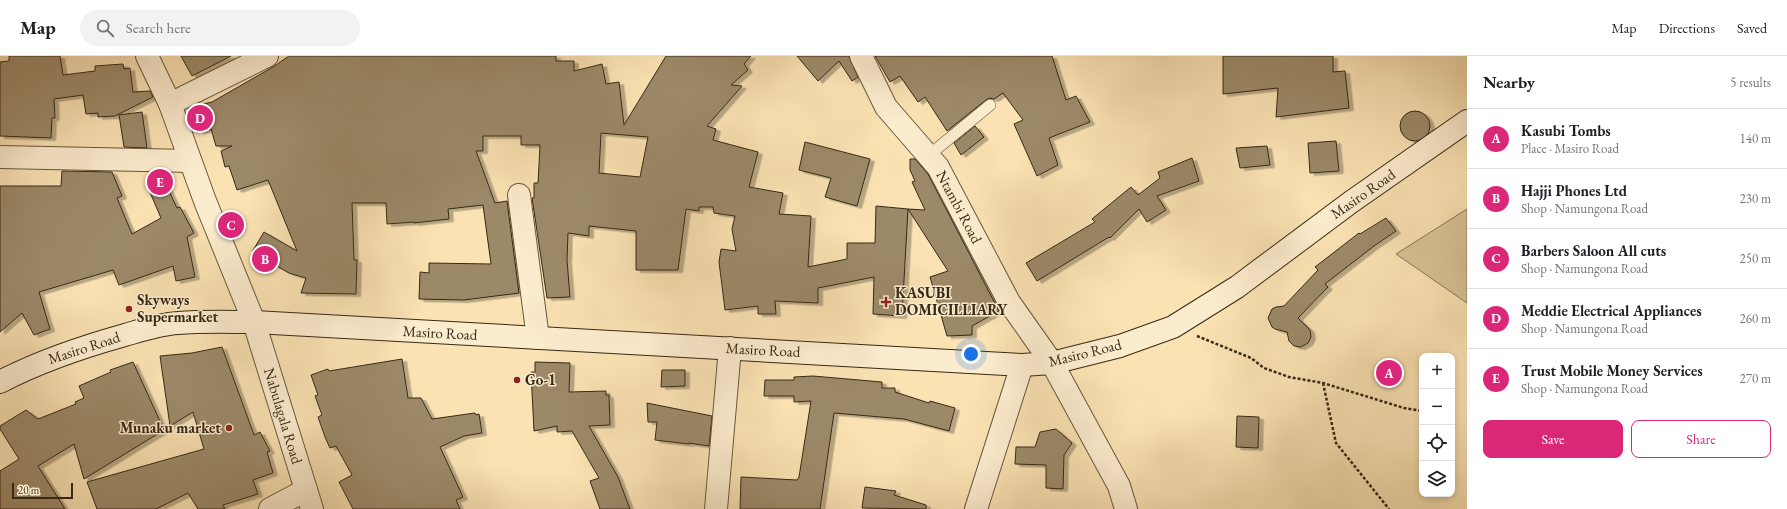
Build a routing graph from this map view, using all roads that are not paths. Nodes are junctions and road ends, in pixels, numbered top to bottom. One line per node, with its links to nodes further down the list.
1 (147, 56): 5 (street, Nabulagala Road)
2 (267, 56): 4 (street)
3 (864, 57): 8 (street, Ntambi Road)
4 (245, 61): 5 (street)
5 (170, 104): 10 (street, Nabulagala Road)
6 (990, 105): 8 (lane)
7 (1467, 122): 15 (street, Masiro Road)
8 (928, 156): 15 (street, Ntambi Road)
9 (0, 157): 10 (street)
10 (190, 161): 12 (street, Nabulagala Road)
11 (519, 195): 13 (street)
12 (254, 322): 13 (street, Masiro Road); 17 (street, Masiro Road); 18 (street, Nabulagala Road)
13 (538, 338): 14 (street, Masiro Road)
14 (730, 348): 16 (street, Masiro Road); 20 (street)
15 (1052, 363): 16 (street, Masiro Road); 22 (street, Ntambi Road)
16 (1022, 365): 21 (street)
17 (0, 382)
18 (309, 500): 19 (street)
19 (270, 509)
20 (716, 509)
21 (976, 509)
22 (1126, 509)

